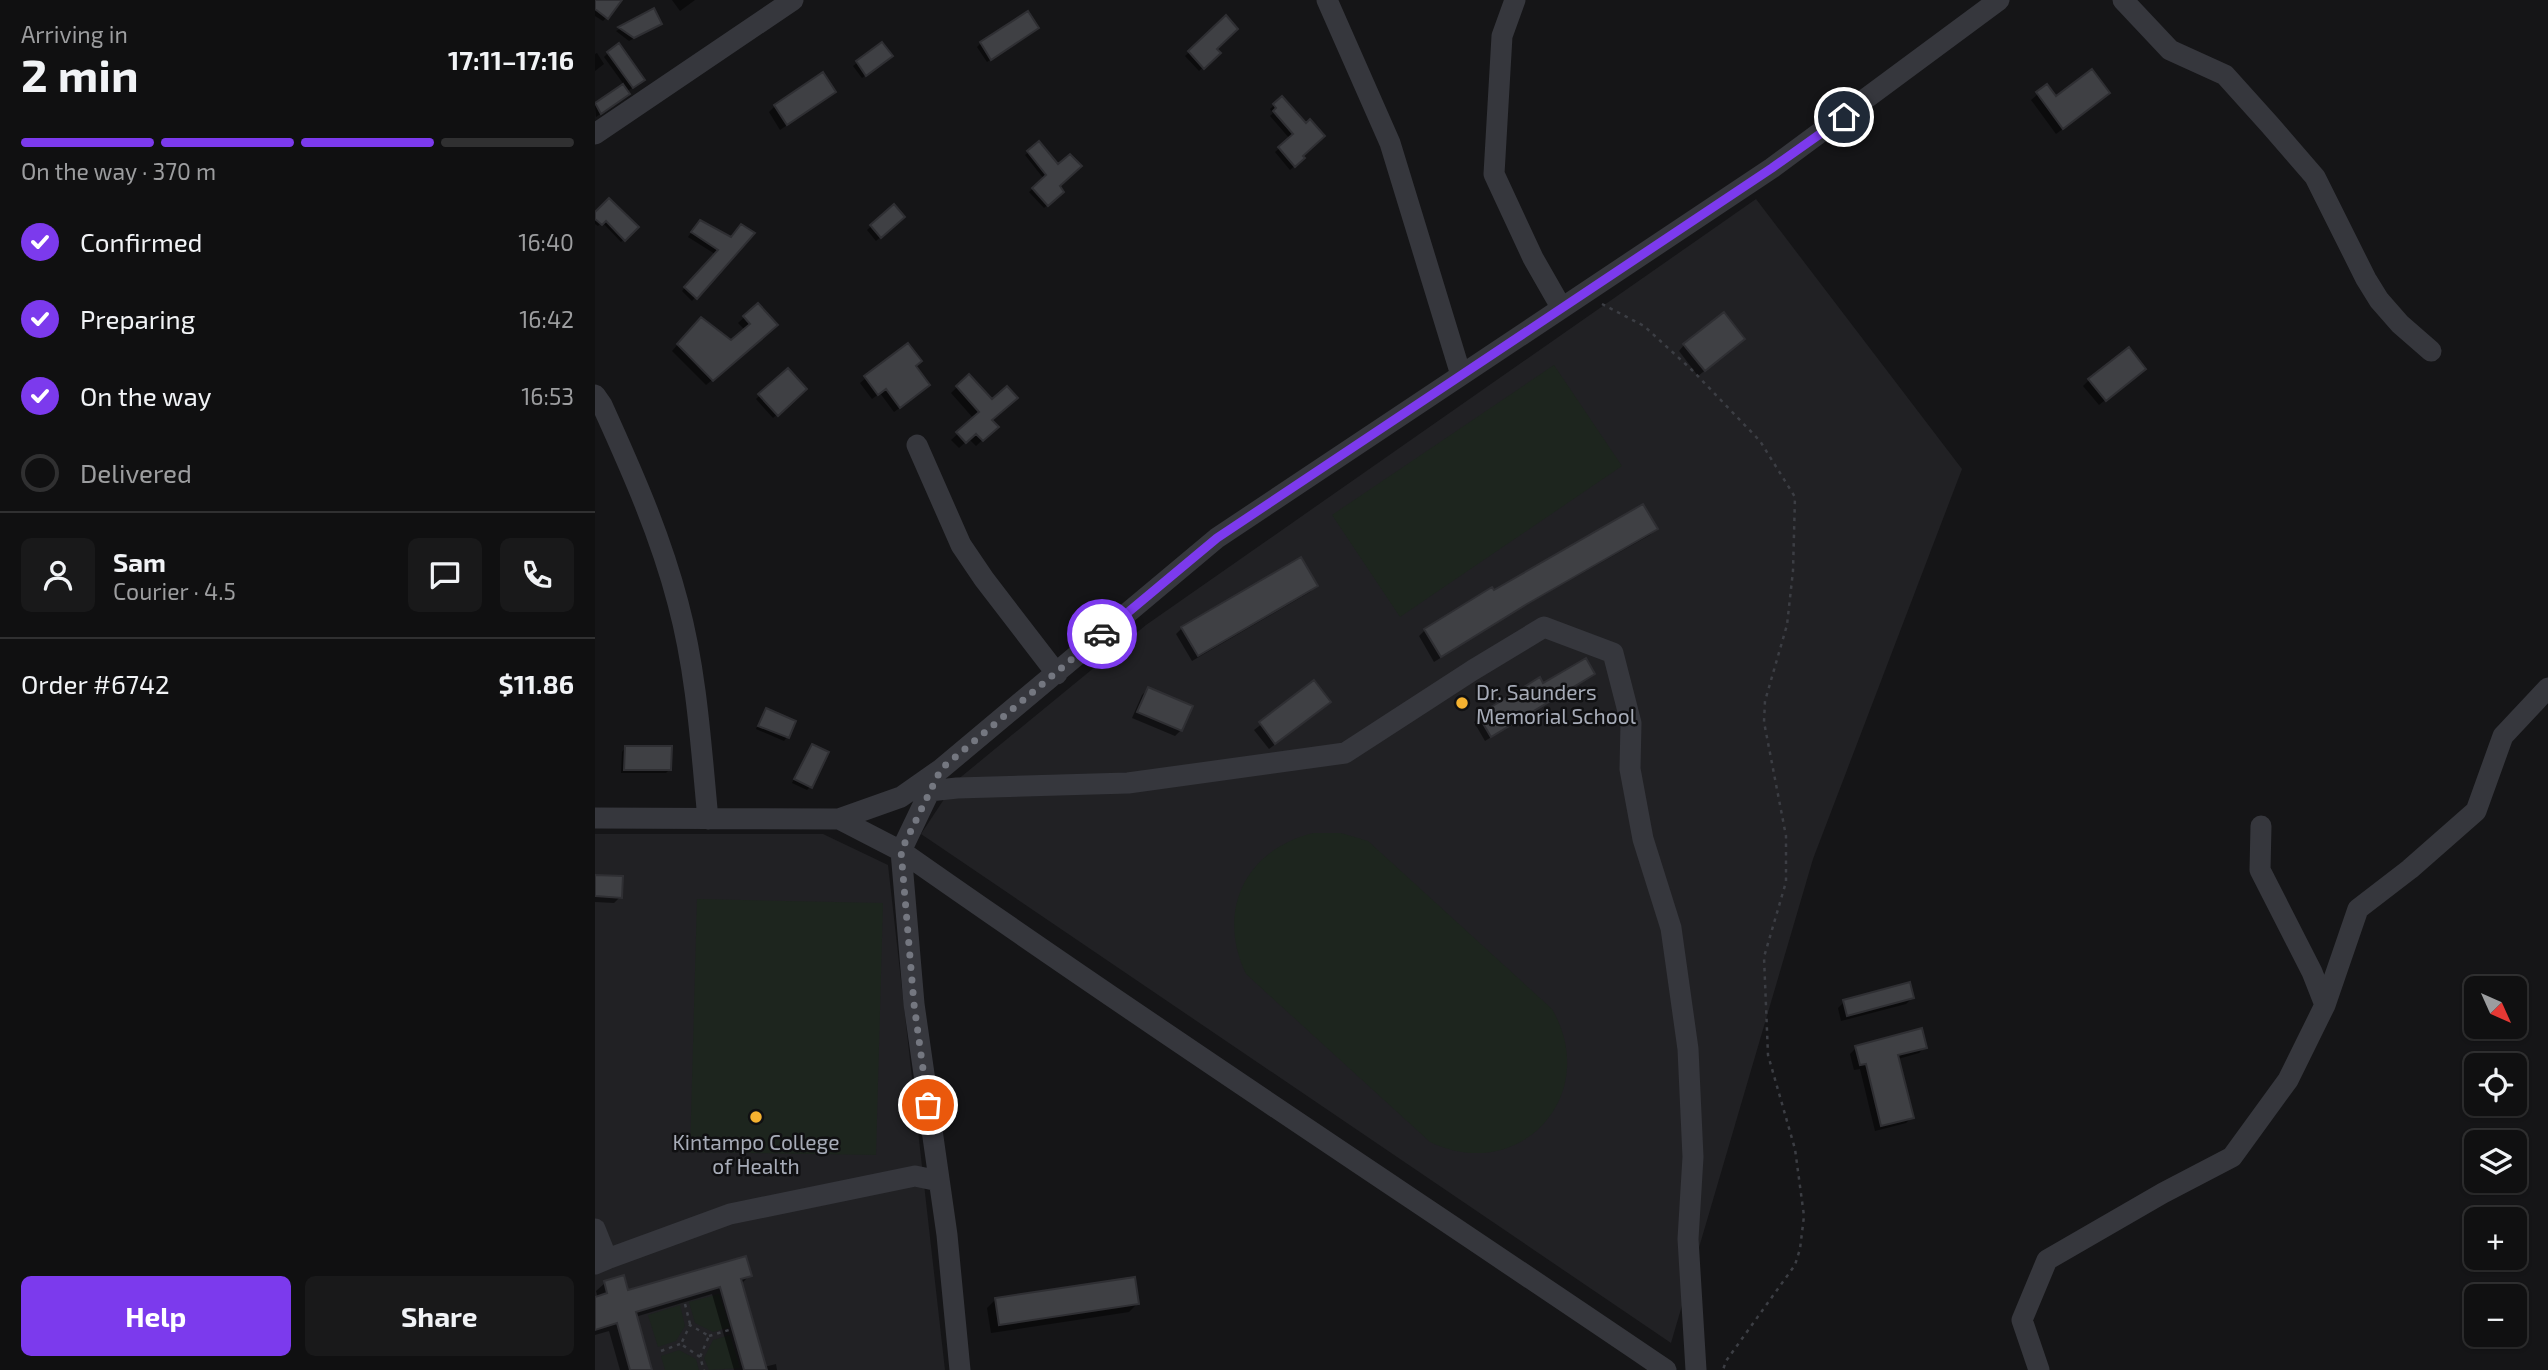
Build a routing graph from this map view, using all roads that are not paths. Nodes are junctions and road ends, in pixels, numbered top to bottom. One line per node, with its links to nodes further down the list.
1 (793, 0): 6 (street)
2 (1327, 0): 9 (street)
3 (1515, 0): 7 (street)
4 (2123, 0): 8 (street)
5 (1990, 3): 7 (street)
6 (595, 134)
7 (1561, 307): 9 (street)
8 (2431, 351)
9 (1461, 375): 12 (street)
10 (595, 395): 18 (street)
11 (917, 445): 12 (street)
12 (1057, 674): 14 (street)
13 (2548, 688): 21 (street)
14 (941, 769): 15 (street); 17 (street)
15 (929, 792): 20 (street); 27 (street)
16 (595, 818): 18 (street)
17 (839, 819): 18 (street); 20 (street)
18 (708, 820)
19 (2261, 826): 21 (street)
20 (901, 851): 22 (street); 26 (street)
21 (2325, 1005): 28 (street)
22 (939, 1181): 24 (street); 25 (street)
23 (595, 1229): 24 (street)
24 (601, 1262)
25 (960, 1370)
26 (1666, 1370)
27 (1696, 1370)
28 (2039, 1370)

